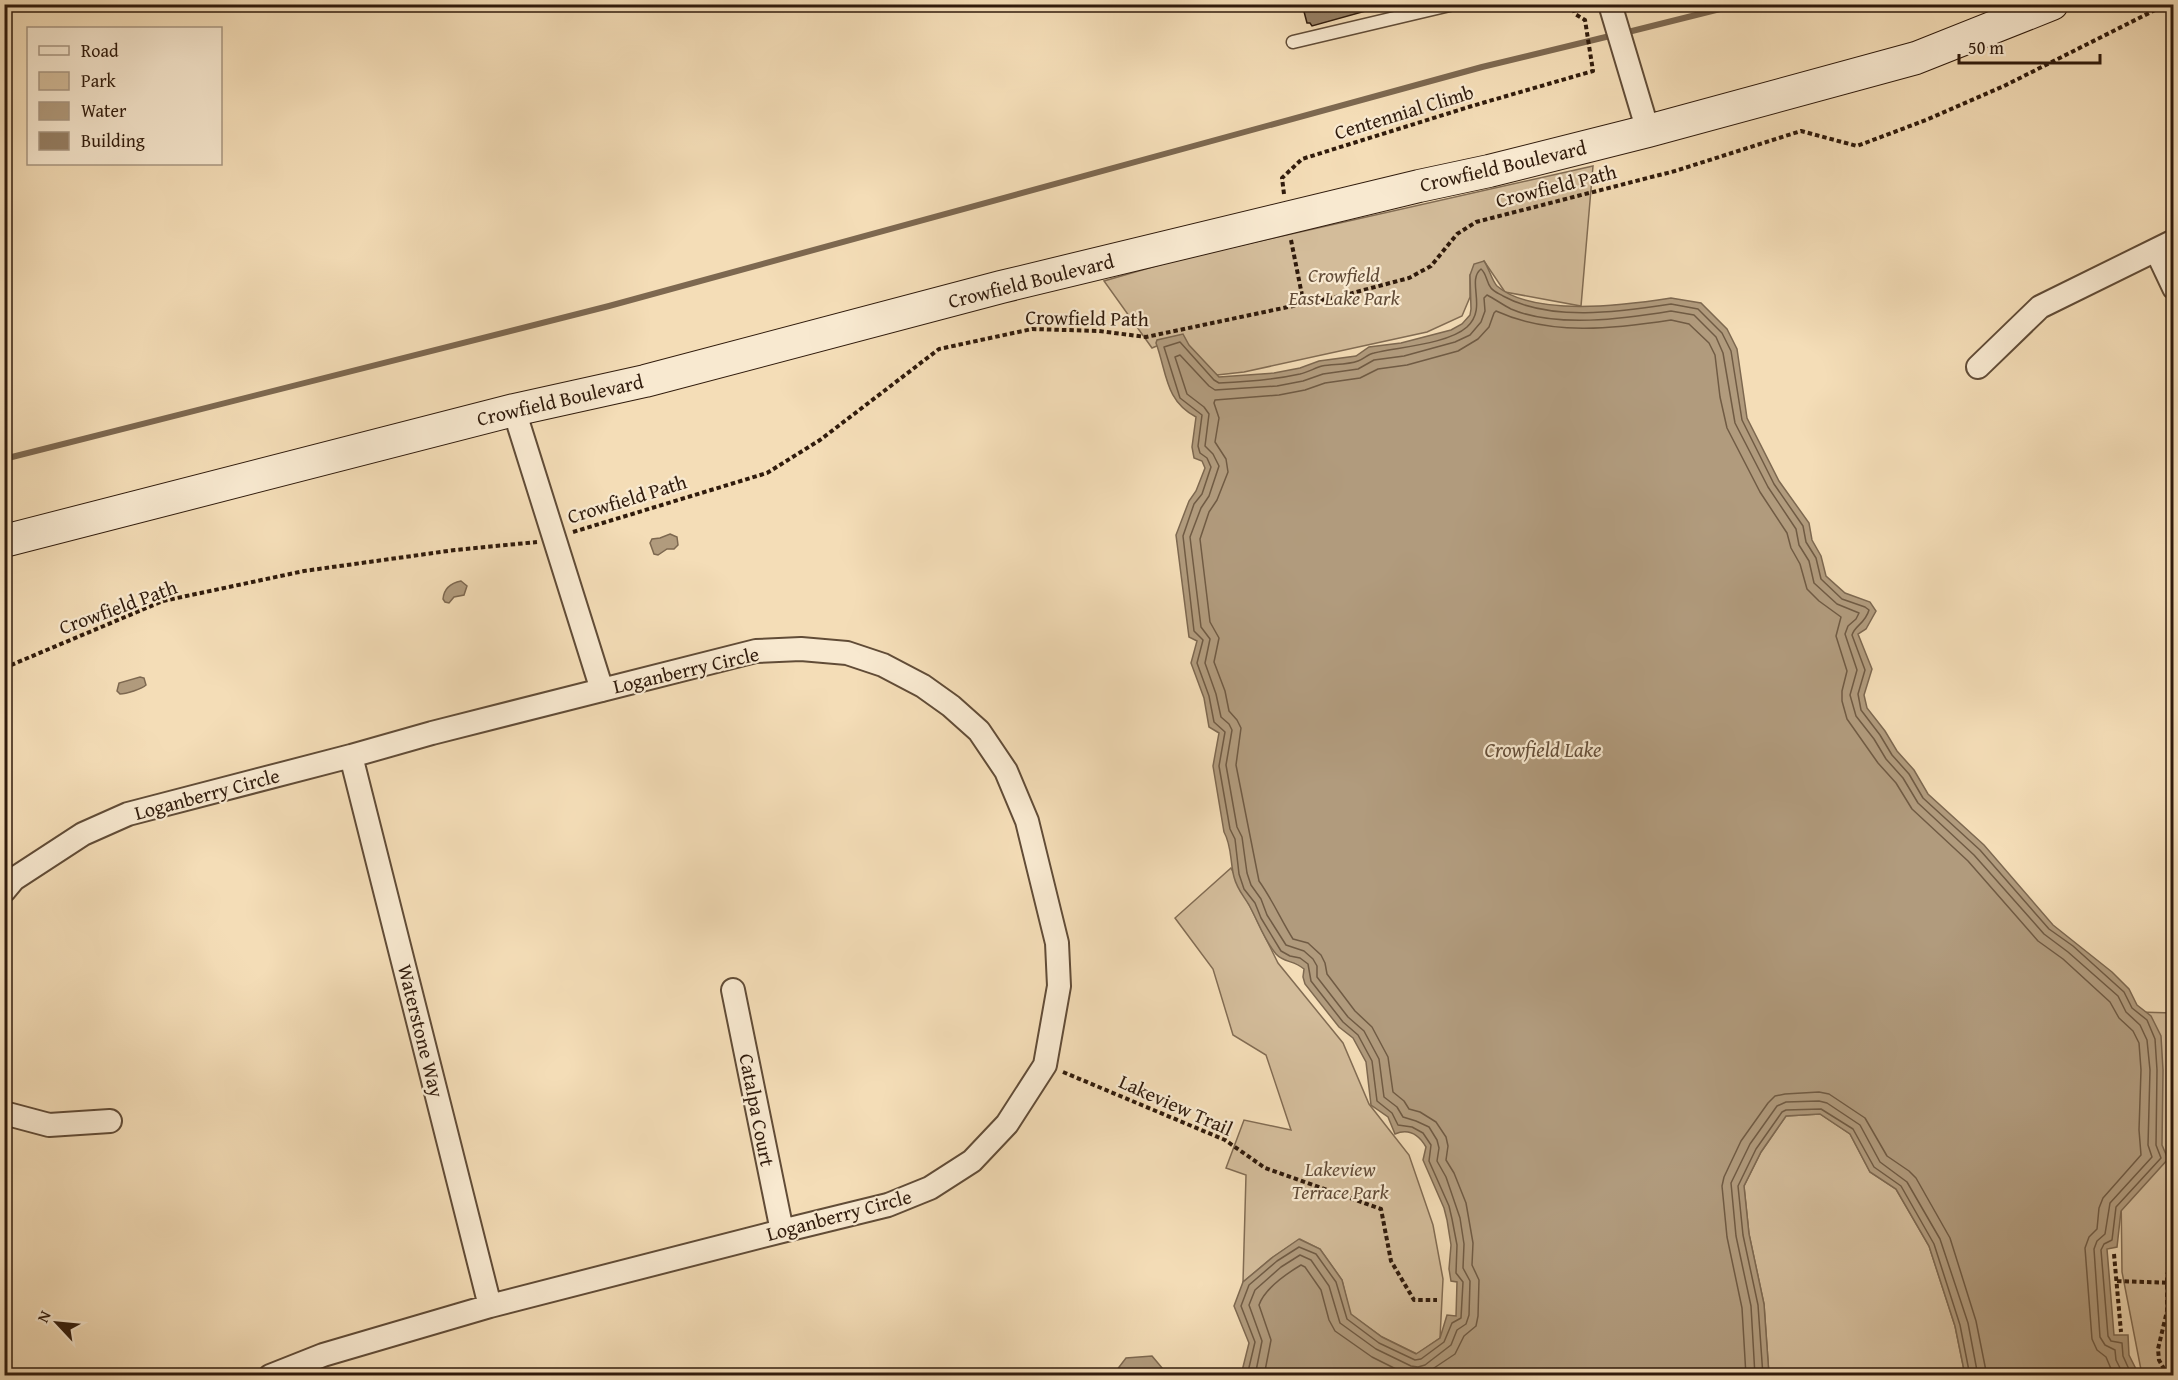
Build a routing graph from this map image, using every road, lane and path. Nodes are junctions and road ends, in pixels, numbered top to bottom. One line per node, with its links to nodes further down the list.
1 (1454, 4): 6 (lane)
2 (1572, 4): 8 (path, Centennial Climb)
3 (2052, 4): 7 (main road, Crowfield Boulevard)
4 (2167, 4): 11 (path, Crowfield Path)
5 (1610, 6): 7 (street)
6 (1293, 42)
7 (1648, 131): 8 (main road, Crowfield Boulevard)
8 (1288, 218): 11 (path, Centennial Climb); 13 (main road, Crowfield Boulevard)
9 (2165, 245): 10 (street); 12 (street)
10 (2174, 288)
11 (1304, 305): 14 (path, Crowfield Path)
12 (1978, 367)
13 (514, 410): 14 (street, Loganberry Circle); 15 (main road, Crowfield Boulevard)
14 (554, 537): 16 (path, Crowfield Path); 17 (street, Loganberry Circle)
15 (4, 541)
16 (4, 668)
17 (602, 690): 18 (street, Loganberry Circle); 21 (street, Loganberry Circle)
18 (351, 756): 19 (street, Loganberry Circle); 31 (street, Waterstone Way)
19 (4, 891)
20 (733, 990): 24 (street, Catalpa Court)
21 (1045, 1065): 24 (street, Loganberry Circle); 30 (path, Lakeview Trail)
22 (4, 1113): 23 (street)
23 (110, 1120)
24 (782, 1231): 31 (street, Loganberry Circle)
25 (2114, 1254): 27 (path)
26 (2174, 1254): 28 (path)
27 (2116, 1281): 28 (path); 32 (path)
28 (2167, 1282): 29 (path); 34 (path)
29 (2174, 1282)
30 (1437, 1300)
31 (490, 1306): 33 (street, Loganberry Circle)
32 (2121, 1332)
33 (270, 1376)
34 (2168, 1376)

